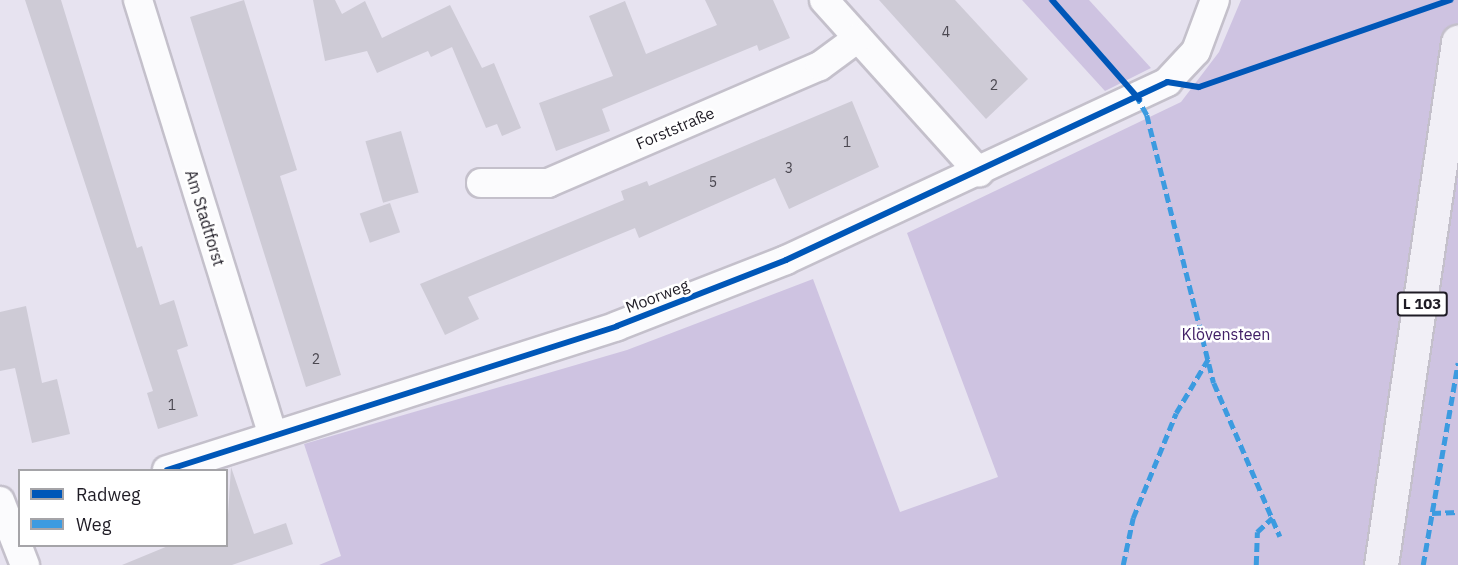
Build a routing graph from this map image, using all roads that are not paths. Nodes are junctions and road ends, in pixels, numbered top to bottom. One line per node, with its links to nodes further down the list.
1 (138, 0): 8 (street, Am Stadtforst)
2 (824, 0): 4 (street)
3 (1215, 0): 6 (street, Moorweg)
4 (858, 38): 6 (street); 7 (street, Forststraße)
5 (1458, 42): 14 (main road, L 103)
6 (979, 172): 8 (street, Moorweg)
7 (481, 183)
8 (273, 436): 9 (street, Moorweg)
9 (173, 469)
10 (9, 510): 11 (street)
11 (18, 541)
12 (20, 547): 13 (street)
13 (25, 565)
14 (1381, 565)

